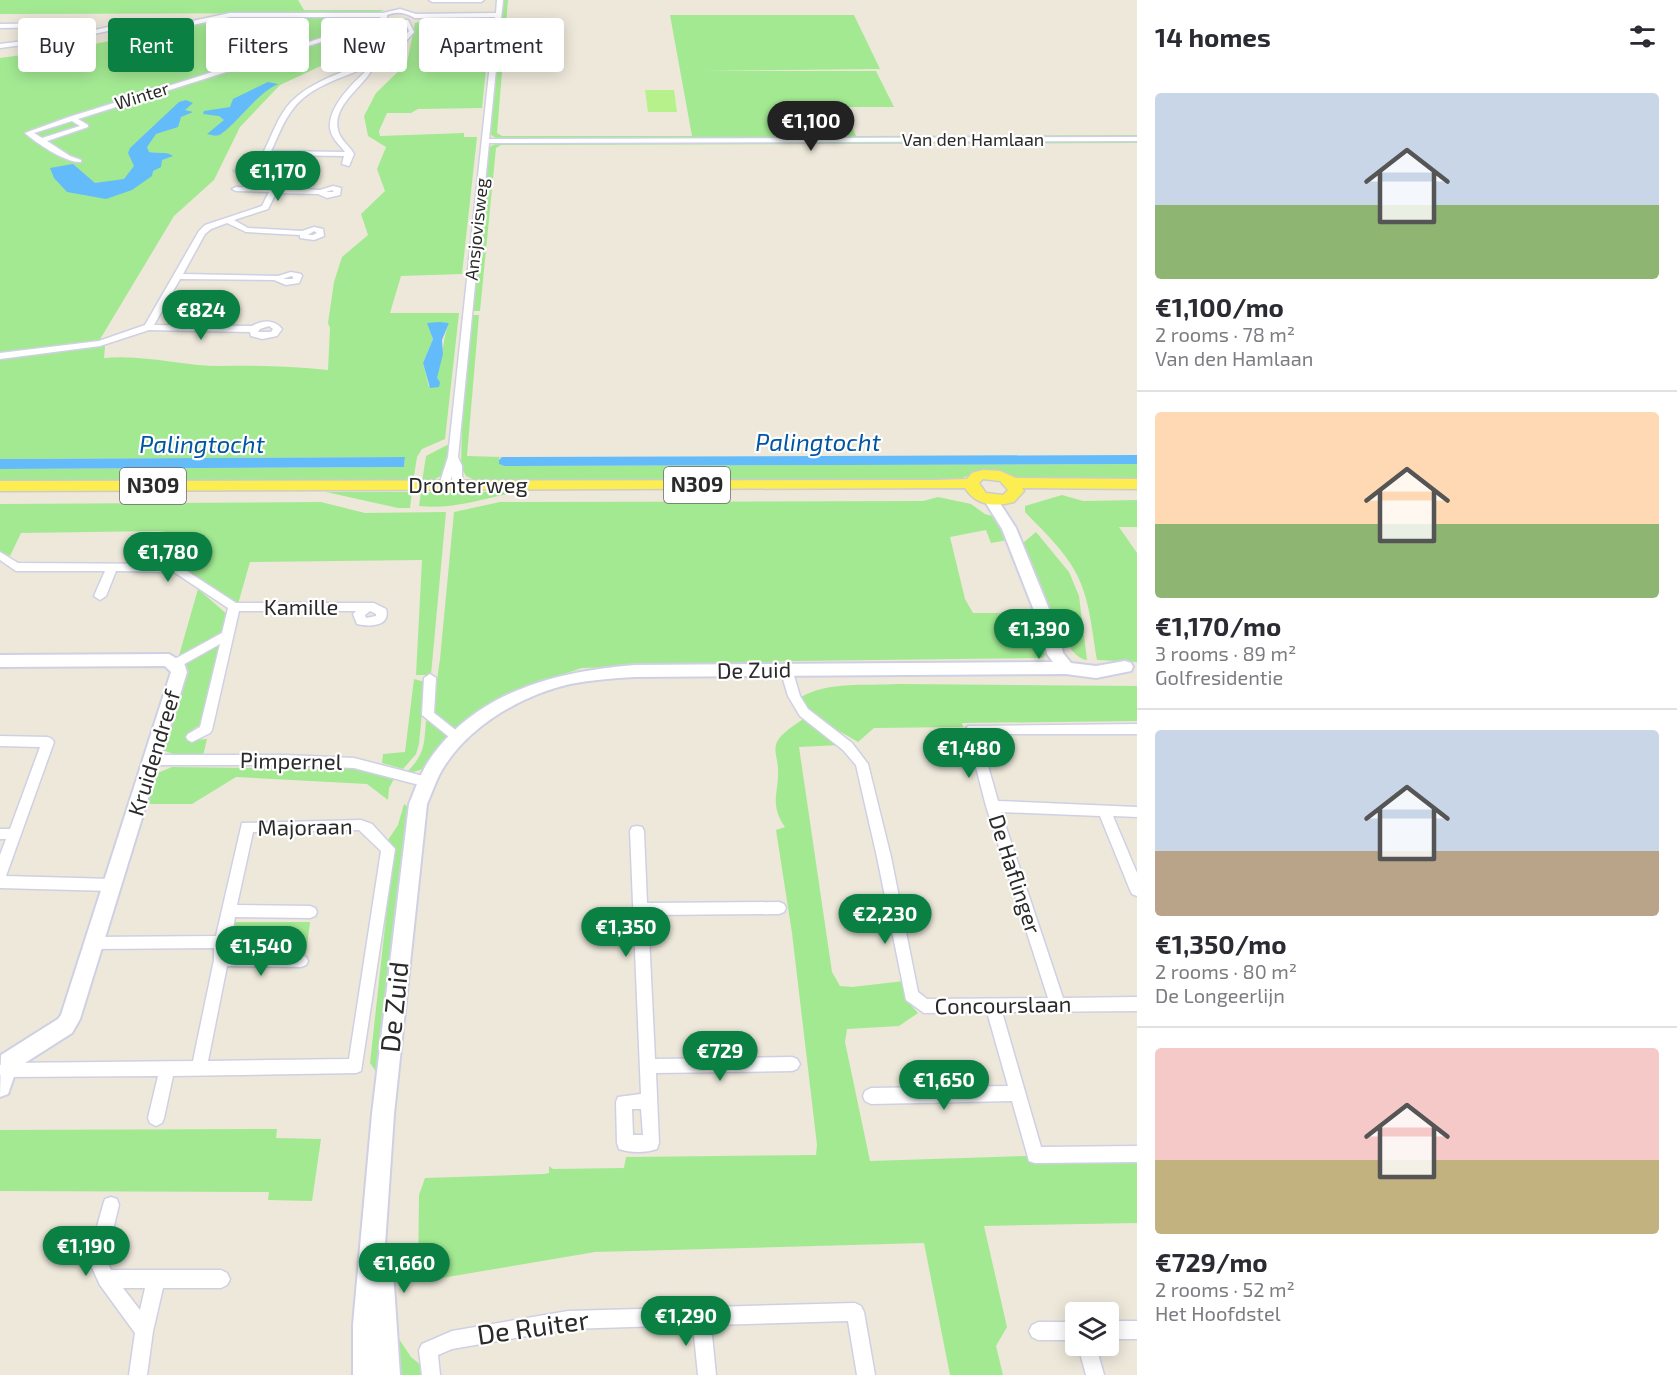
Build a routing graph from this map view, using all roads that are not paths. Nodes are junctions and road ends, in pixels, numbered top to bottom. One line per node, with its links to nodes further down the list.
1 (432, 0): 2 (street)
2 (481, 0)
3 (500, 0): 4 (street, Ansjovisweg)
4 (498, 16): 6 (street); 18 (street, Ansjovisweg)
5 (384, 17): 6 (street); 6 (street); 9 (street); 15 (street, Winter)
6 (412, 18): 10 (street)
7 (18, 26): 8 (street)
8 (0, 27)
9 (96, 32)
10 (407, 38)
11 (18, 44): 12 (street)
12 (0, 46)
13 (349, 72): 19 (street)
14 (368, 72): 20 (street)
15 (71, 118): 17 (street, Winter); 17 (street)
16 (1137, 140): 18 (street, Van den Hamlaan)
17 (41, 141): 21 (street)
18 (486, 141): 36 (street, Ansjovisweg)
19 (266, 153): 20 (street); 24 (street)
20 (350, 154): 22 (street)
21 (79, 160)
22 (346, 164)
23 (238, 171): 24 (street)
24 (284, 172): 26 (street)
25 (236, 189): 26 (street)
26 (275, 190): 27 (street); 28 (street)
27 (321, 192)
28 (228, 220): 29 (street); 30 (street)
29 (303, 233)
30 (176, 276): 31 (street); 32 (street)
31 (279, 278)
32 (148, 327): 33 (street); 34 (street)
33 (254, 329)
34 (0, 356)
35 (1137, 484): 39 (main road, N309)
36 (450, 485): 37 (main road, Dronterweg / N309); 38 (main road, Dronterweg / N309)
37 (0, 486)
38 (972, 487): 39 (main road, N309); 39 (main road, N309)
39 (1006, 494): 49 (street)
40 (0, 555): 41 (street, Kamille)
41 (112, 568): 42 (street); 43 (street, Kamille)
42 (100, 596)
43 (234, 607): 44 (street, Kamille); 45 (street, Kamille)
44 (368, 607)
45 (229, 634): 47 (street); 53 (street, Kamille)
46 (0, 661): 47 (street, Kruidendreef)
47 (175, 664): 56 (street, Kruidendreef)
48 (1131, 667): 49 (street, De Zuid)
49 (1066, 668): 50 (street, De Zuid)
50 (786, 669): 54 (street, De Zuid); 78 (street, Concourslaan)
51 (430, 678): 54 (street)
52 (1137, 729): 58 (street, De Haflinger)
53 (192, 737)
54 (458, 738): 57 (street, De Zuid)
55 (0, 741): 63 (street)
56 (152, 760): 57 (street, Pimpernel); 66 (street, Kruidendreef)
57 (427, 782): 90 (street, De Zuid)
58 (993, 806): 59 (street); 76 (street, De Haflinger)
59 (1106, 812): 60 (street); 67 (street)
60 (1137, 812)
61 (637, 831): 69 (street)
62 (0, 834): 63 (street)
63 (15, 834): 64 (street)
64 (0, 874)
65 (0, 882): 66 (street)
66 (111, 885): 73 (street, Kruidendreef)
67 (1137, 890)
68 (779, 908): 69 (street)
69 (641, 909): 80 (street)
70 (229, 911): 71 (street); 72 (street, Majoraan); 82 (street, Majoraan)
71 (310, 912)
72 (222, 942): 73 (street); 74 (street, Majoraan)
73 (95, 943): 83 (street, Kruidendreef)
74 (221, 960): 75 (street); 82 (street, Majoraan)
75 (301, 961)
76 (1058, 1004): 77 (street, Concourslaan); 78 (street, Concourslaan)
77 (1137, 1004)
78 (993, 1006): 84 (street)
79 (792, 1064): 80 (street)
80 (648, 1066): 86 (street)
81 (167, 1069): 82 (street, Majoraan); 83 (street, Kruidendreef); 87 (street)
82 (200, 1069)
83 (3, 1078)
84 (1017, 1093): 85 (street); 88 (street)
85 (871, 1096)
86 (649, 1101)
87 (156, 1119)
88 (1137, 1154)
89 (111, 1205): 91 (street)
90 (376, 1215): 102 (street, De Zuid); 103 (street, De Zuid)
91 (106, 1279): 92 (street); 97 (street)
92 (156, 1279): 93 (street); 97 (street)
93 (221, 1279)
94 (701, 1315): 104 (street, De Ruiter); 105 (street); 106 (street, De Ruiter)
95 (1119, 1330): 96 (street)
96 (1137, 1330)
97 (144, 1331): 101 (street)
98 (1038, 1331): 99 (street)
99 (1065, 1331)
100 (1090, 1356): 107 (street)
101 (138, 1375)
102 (366, 1375)
103 (387, 1375)
104 (430, 1375)
105 (707, 1375)
106 (866, 1375)
107 (1095, 1375)

